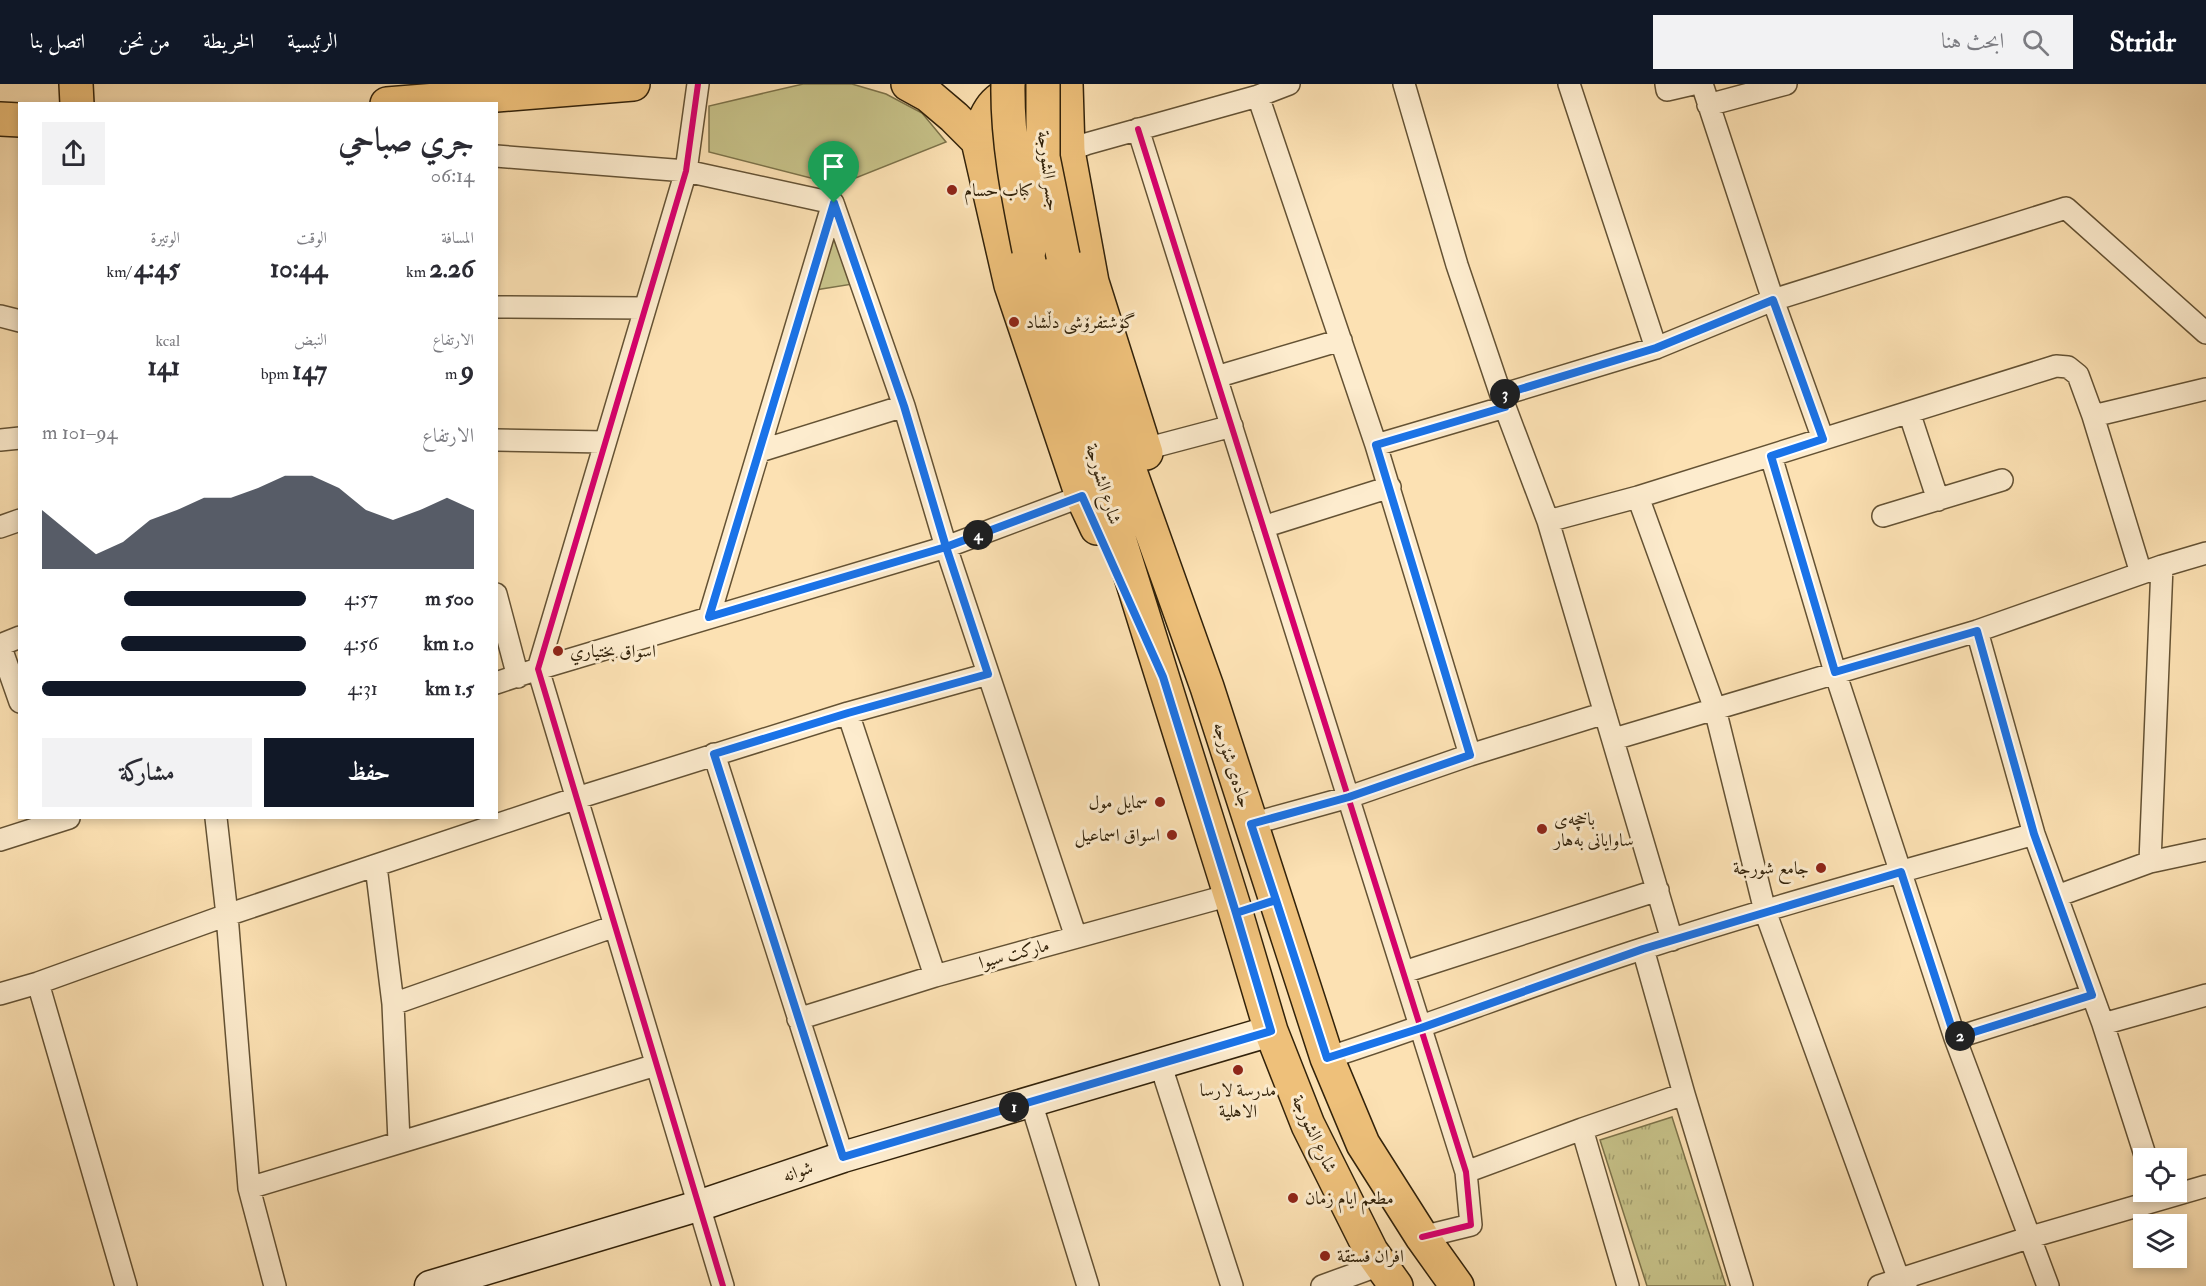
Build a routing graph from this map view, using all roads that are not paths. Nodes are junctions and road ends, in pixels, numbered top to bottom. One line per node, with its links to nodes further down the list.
1 (69, 84): 2 (main road)
2 (78, 84): 17 (main road)
3 (633, 84): 18 (main road)
4 (698, 84): 26 (street)
5 (908, 84): 23 (main road)
6 (1008, 84): 28 (main road, جسر الشورجة, bridge)
7 (1043, 84): 29 (main road, جسر الشورجة, bridge)
8 (1066, 84): 24 (main road)
9 (1289, 84): 16 (street)
10 (1404, 84): 40 (street)
11 (1569, 84): 37 (street)
12 (1666, 84): 13 (street)
13 (1693, 84)
14 (1702, 84): 19 (street)
15 (1783, 84): 19 (street)
16 (1258, 96): 22 (street); 36 (street)
17 (77, 102)
18 (412, 102)
19 (1708, 105): 30 (street)
20 (0, 119): 21 (main road)
21 (18, 120)
22 (1138, 129): 24 (street); 38 (street)
23 (978, 141): 24 (main road); 56 (main road)
24 (1068, 151): 51 (main road)
25 (498, 156): 26 (street)
26 (686, 171): 27 (street); 32 (street)
27 (834, 203): 41 (street); 52 (street)
28 (1029, 250): 77 (main road, شارع الشورجة)
29 (1063, 256): 79 (main road, جادەی شۆرجە)
30 (1773, 300): 35 (street); 37 (street); 46 (street)
31 (498, 307): 32 (street)
32 (645, 308): 49 (street)
33 (0, 316): 34 (street)
34 (18, 320)
35 (2206, 333)
36 (1341, 340): 38 (street); 50 (street)
37 (1656, 348): 40 (street)
38 (1216, 377): 44 (street)
39 (2206, 389): 43 (street)
40 (1503, 401): 50 (street); 61 (street)
41 (904, 406): 52 (street); 64 (street)
42 (1909, 412): 43 (street); 46 (street); 58 (street)
43 (2093, 416): 67 (street)
44 (1232, 426): 51 (street); 63 (street)
45 (18, 438): 47 (street)
46 (1823, 439): 53 (street)
47 (0, 440)
48 (498, 440): 49 (street)
49 (605, 442): 73 (street)
50 (1376, 445): 55 (street)
51 (1145, 449): 79 (main road)
52 (760, 451): 69 (street)
53 (1771, 456): 57 (street); 74 (street)
54 (2001, 480): 58 (street)
55 (1390, 488): 63 (street); 86 (street)
56 (1082, 496): 64 (street); 77 (main road)
57 (1638, 497): 61 (street); 81 (street)
58 (1938, 500): 59 (street)
59 (1884, 516)
60 (18, 521): 62 (street)
61 (1548, 521): 83 (street)
62 (0, 527)
63 (1263, 527): 87 (street)
64 (946, 547): 69 (street); 75 (street)
65 (2206, 553): 66 (street)
66 (2162, 566): 67 (street); 95 (street)
67 (2141, 573): 70 (street)
68 (498, 602): 76 (street)
69 (709, 617): 73 (street)
70 (1977, 631): 74 (street); 92 (street)
71 (18, 638): 72 (street)
72 (0, 645): 80 (street)
73 (538, 669): 76 (street); 88 (street)
74 (1835, 672): 81 (street); 97 (street)
75 (988, 674): 82 (street); 105 (street)
76 (518, 677): 78 (street)
77 (1163, 677): 101 (main road, شارع الشورجة)
78 (498, 682)
79 (1207, 687): 91 (main road, جادەی شۆرجە)
80 (18, 696)
81 (1715, 709): 84 (street); 102 (street)
82 (848, 713): 85 (street); 109 (street)
83 (1605, 713): 84 (street); 86 (street)
84 (1614, 740): 98 (street)
85 (714, 754): 88 (street); 115 (street)
86 (1470, 755): 87 (street)
87 (1349, 797): 91 (street); 108 (street)
88 (577, 798): 96 (street); 104 (street)
89 (62, 819): 93 (street)
90 (216, 819): 103 (street)
91 (1251, 824): 100 (main road, جادەی شۆرجە)
92 (2034, 834): 97 (street); 99 (street)
93 (0, 840)
94 (2206, 850): 95 (street)
95 (2150, 862): 99 (street)
96 (376, 866): 103 (street); 114 (street)
97 (1901, 872): 102 (street); 119 (street)
98 (1658, 890): 106 (street); 108 (street)
99 (2057, 896): 113 (street)
100 (1276, 900): 101 (main road); 120 (main road, جادەی شۆرجە)
101 (1233, 904): 105 (street, مارکت سیوا); 118 (main road, شارع الشورجة)
102 (1765, 911): 106 (street); 138 (street)
103 (227, 915): 110 (street); 131 (street)
104 (615, 926): 114 (street); 122 (street)
105 (1076, 937): 109 (street, مارکت سیوا)
106 (1672, 939): 107 (street)
107 (1643, 949): 117 (street); 123 (street)
108 (1404, 972): 117 (street)
109 (935, 976): 115 (street, مارکت سیوا)
110 (38, 983): 111 (street); 139 (street)
111 (0, 994)
112 (2206, 994): 116 (street)
113 (2092, 995): 116 (street); 119 (street)
114 (393, 1004): 126 (street)
115 (798, 1019): 128 (street)
116 (2103, 1024): 127 (street)
117 (1421, 1028): 120 (street); 129 (street)
118 (1271, 1031): 121 (street, شوانە); 137 (main road, شارع الشورجة)
119 (1955, 1038): 136 (street)
120 (1327, 1058): 135 (main road, جادەی شۆرجە)
121 (1160, 1063): 124 (street, شوانە); 144 (street)
122 (656, 1065): 126 (street); 134 (street)
123 (1684, 1094): 125 (street); 148 (street)
124 (1031, 1102): 128 (street, شوانە); 143 (street)
125 (1582, 1129): 129 (street); 147 (street)
126 (399, 1141): 131 (street)
127 (2143, 1148)
128 (843, 1157): 134 (street, شوانە)
129 (1466, 1172): 135 (street)
130 (2206, 1186): 132 (street)
131 (249, 1188): 140 (street)
132 (2187, 1189)
133 (2136, 1202): 136 (street)
134 (698, 1206): 141 (street, شوانە); 142 (street)
135 (1422, 1237): 146 (main road, جادەی شۆرجە)
136 (2031, 1237): 138 (street); 149 (street)
137 (1387, 1279): 145 (street)
138 (1895, 1284)
139 (126, 1286)
140 (274, 1286)
141 (430, 1286)
142 (723, 1286)
143 (1088, 1286)
144 (1232, 1286)
145 (1322, 1286)
146 (1457, 1286)
147 (1628, 1286)
148 (1742, 1286)
149 (2048, 1286)

